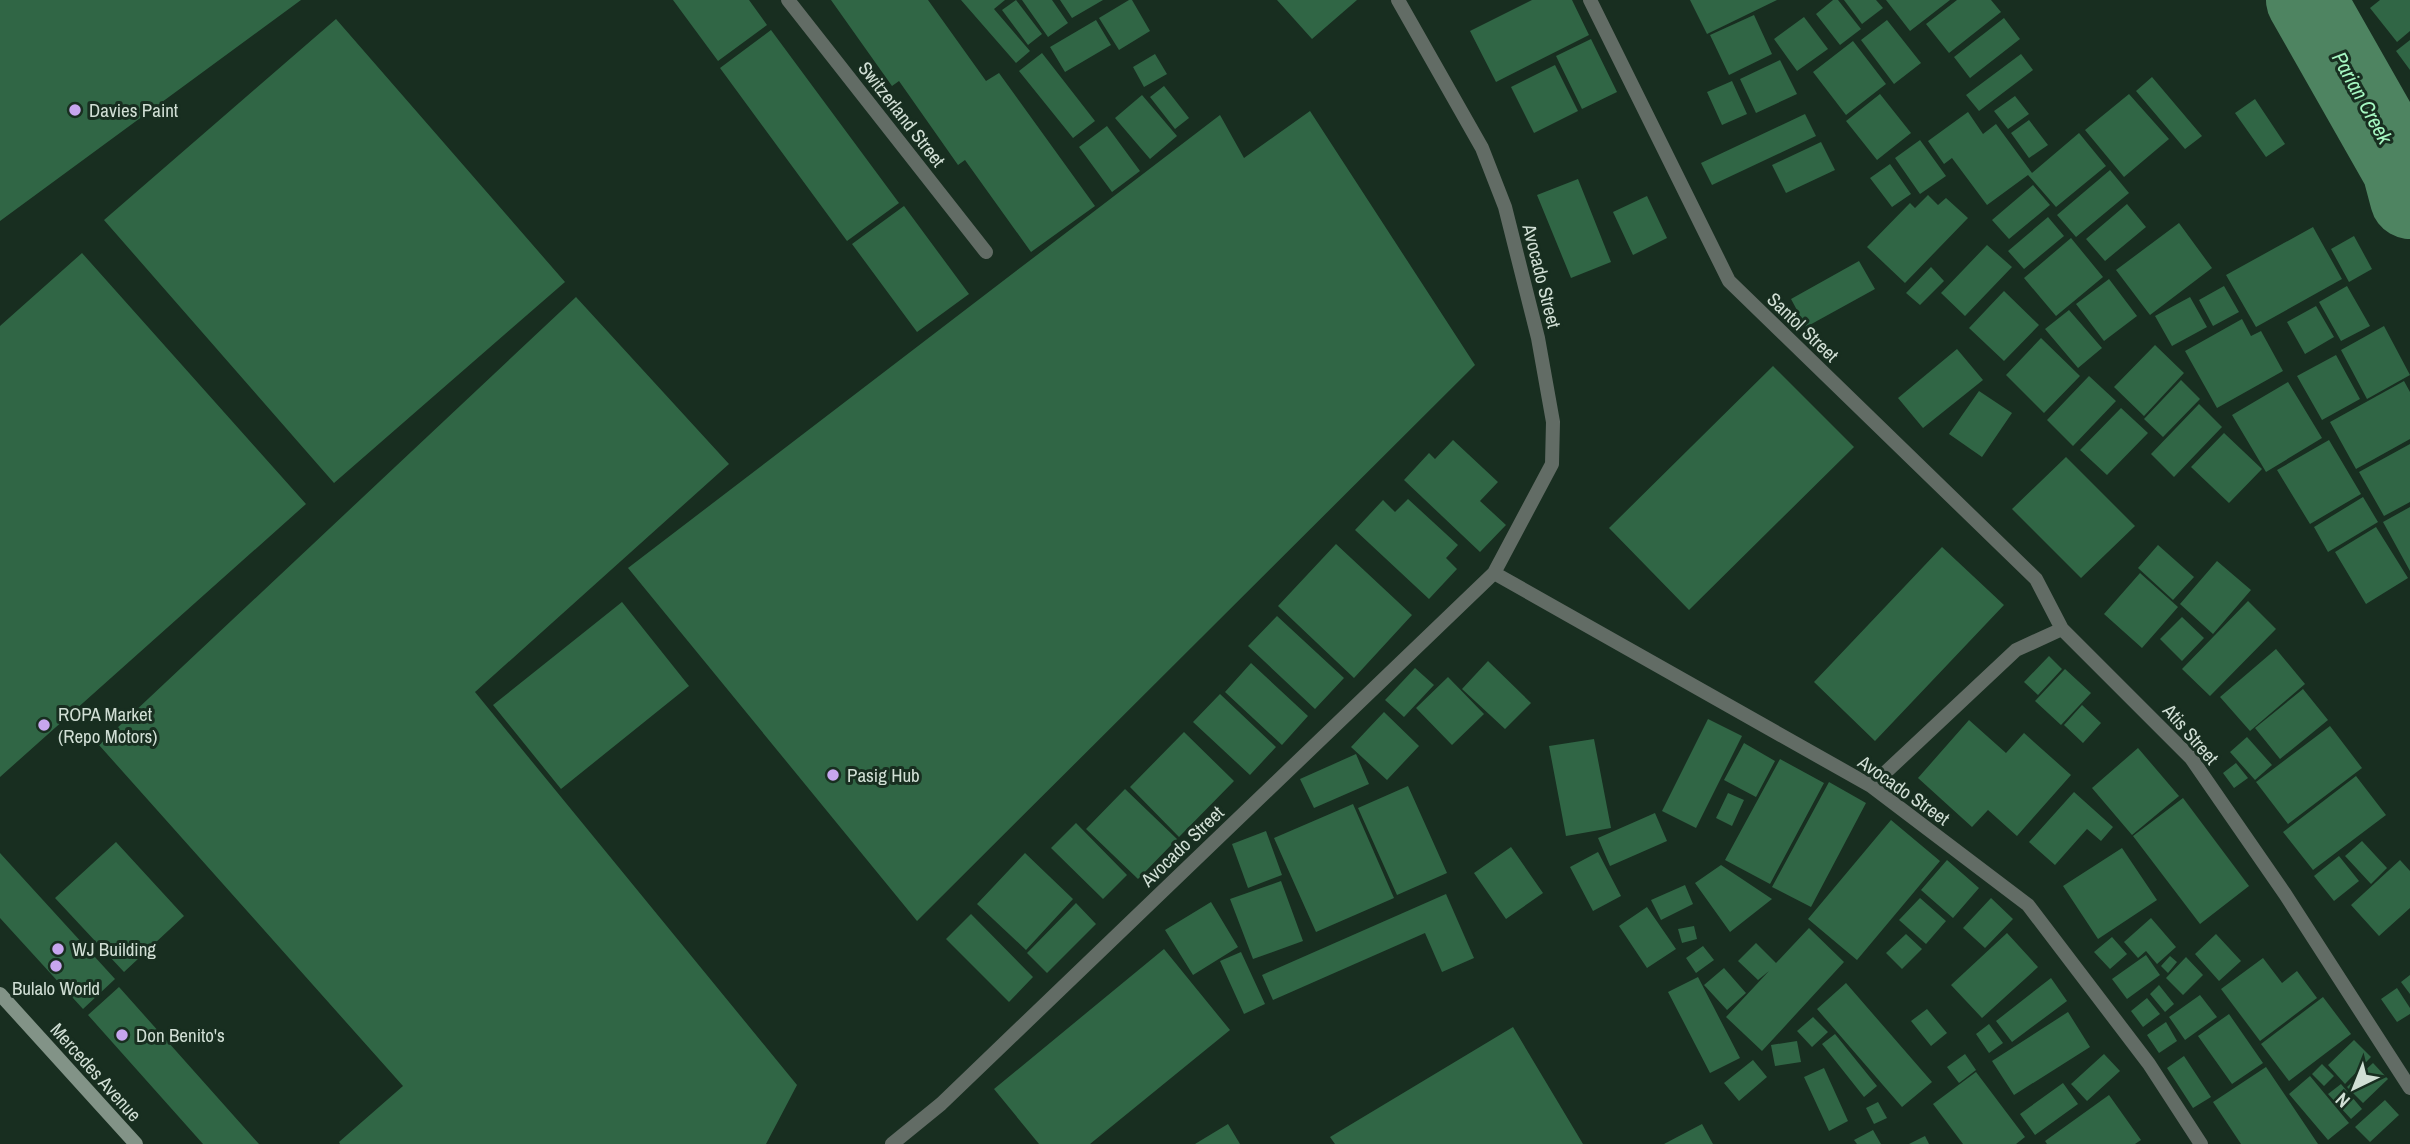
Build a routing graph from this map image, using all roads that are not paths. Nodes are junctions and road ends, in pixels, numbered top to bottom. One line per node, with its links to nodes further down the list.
1 (788, 0): 4 (street, Switzerland Street)
2 (1398, 0): 5 (street, Avocado Street)
3 (1590, 0): 6 (street, Santol Street)
4 (986, 252)
5 (1494, 573): 7 (street, Avocado Street); 11 (street, Avocado Street)
6 (2062, 629): 7 (street); 9 (street, Atis Street)
7 (1871, 786): 12 (street, Avocado Street)
8 (0, 994): 10 (main road, Mercedes Avenue)
9 (2410, 1088)
10 (136, 1144)
11 (892, 1144)
12 (2201, 1144)

